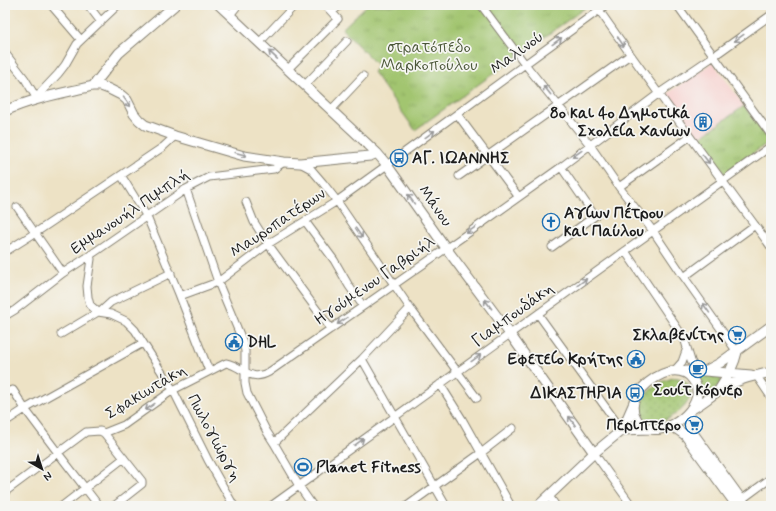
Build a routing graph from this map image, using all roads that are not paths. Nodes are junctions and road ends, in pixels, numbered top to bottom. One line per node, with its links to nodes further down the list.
1 (51, 5): 19 (street)
2 (88, 5): 18 (street)
3 (118, 5): 13 (street)
4 (175, 5): 29 (street)
5 (219, 5): 16 (street, Μάνου)
6 (238, 5): 16 (street)
7 (295, 5): 21 (street)
8 (325, 5): 15 (street)
9 (340, 5): 15 (street)
10 (481, 5): 25 (street)
11 (606, 5): 14 (street, Μαλινού)
12 (677, 5): 24 (street)
13 (110, 8): 18 (street)
14 (599, 10): 23 (street, one-way to 23); 25 (street, Μαλινού, one-way to 14)
15 (332, 12): 26 (street)
16 (230, 15): 21 (street, Μάνου)
17 (771, 15): 24 (street, Ηγούμενου Γαβριήλ, one-way to 24)
18 (101, 22): 19 (street)
19 (81, 40): 31 (street)
20 (347, 42): 28 (street)
21 (259, 43): 26 (street, Μάνου, one-way to 21)
22 (5, 53): 31 (street)
23 (630, 55): 30 (street); 32 (street)
24 (714, 56): 30 (street, Ηγούμενου Γαβριήλ); 36 (street)
25 (525, 64): 32 (street, one-way to 25); 35 (street, Μαλινού)
26 (288, 69): 28 (street, Μάνου)
27 (363, 76): 33 (street)
28 (305, 85): 33 (street, Μάνου)
29 (93, 86): 31 (street); 37 (street, one-way to 37)
30 (658, 94): 38 (street); 39 (street, Ηγούμενου Γαβριήλ)
31 (37, 99): 34 (street)
32 (559, 105): 39 (street); 42 (street)
33 (331, 110): 41 (street, Μάνου)
34 (5, 111)
35 (457, 114): 42 (street); 45 (street, Μαλινού, one-way to 35)
36 (771, 135)
37 (175, 136): 43 (street, one-way to 43); 47 (street)
38 (690, 137): 49 (street, one-way to 49); 50 (street)
39 (590, 145): 46 (street, Ηγούμενου Γαβριήλ, one-way to 46); 50 (street)
40 (771, 146): 49 (street, Γιαμπουδάκη)
41 (376, 152): 44 (street); 45 (street, Μάνου)
42 (488, 155): 48 (street); 52 (street)
43 (284, 162): 44 (street); 51 (street, Εµµανουήλ Πιµπλή)
44 (300, 163): 53 (street)
45 (387, 165): 53 (street, Μαυροπατέρων); 64 (street, Μάνου, one-way to 45)
46 (560, 167): 52 (street, Ηγούμενου Γαβριήλ); 62 (street)
47 (121, 175): 56 (street); 60 (street)
48 (459, 176)
49 (723, 180): 58 (street); 59 (street, Γιαμπουδάκη)
50 (619, 186): 59 (street)
51 (186, 189): 56 (street, Εµµανουήλ Πιµπλή); 71 (street)
52 (518, 196): 64 (street, Ηγούμενου Γαβριήλ, one-way to 64)
53 (337, 200): 57 (street, Μαυροπατέρων); 72 (street, one-way to 72)
54 (246, 202): 61 (street)
55 (17, 207): 60 (street)
56 (147, 217): 67 (street, Εµµανουήλ Πιµπλή); 69 (street)
57 (305, 221): 61 (street, Μαυροπατέρων); 74 (street)
58 (755, 225): 63 (street); 70 (street)
59 (653, 231): 66 (street, Γιαμπουδάκη); 70 (street)
60 (35, 233): 65 (street); 68 (street)
61 (268, 244): 71 (street, Μαυροπατέρων); 80 (street)
62 (552, 247)
63 (771, 247)
64 (446, 248): 72 (street, Ηγούμενου Γαβριήλ); 82 (street, Μάνου, one-way to 64)
65 (8, 250)
66 (625, 251): 77 (street, Γιαμπουδάκη, one-way to 66); 84 (street)
67 (89, 256): 68 (street, Εµµανουήλ Πιµπλή); 76 (street)
68 (63, 273): 78 (street, Εµµανουήλ Πιµπλή)
69 (171, 273): 73 (street); 76 (street)
70 (684, 276): 85 (street, one-way to 70)
71 (218, 282): 73 (street, Μαυροπατέρων); 91 (street)
72 (395, 284): 74 (street, Ηγούμενου Γαβριήλ); 75 (street)
73 (180, 296): 87 (street)
74 (363, 306): 80 (street, Ηγούμενου Γαβριήλ, one-way to 80)
75 (410, 308): 86 (street); 88 (street)
76 (99, 312): 81 (street); 83 (street, Πωλογιώργη)
77 (538, 314): 82 (street, Γιαμπουδάκη); 109 (street)
78 (5, 316)
79 (771, 326): 85 (street)
80 (331, 329): 91 (street, Ηγούμενου Γαβριήλ)
81 (61, 334)
82 (510, 334): 88 (street, Γιαμπουδάκη, one-way to 82); 114 (street, Μάνου, one-way to 82)
83 (143, 343): 96 (street, Πωλογιώργη); 102 (street)
84 (687, 346): 89 (street); 90 (street)
85 (737, 352): 90 (street); 93 (street)
86 (362, 359): 104 (street); 111 (street)
87 (209, 371): 91 (street, Σφακιωτάκη); 96 (street, Σφακιωτάκη)
88 (458, 371): 95 (street, Γιαμπουδάκη); 100 (street)
89 (678, 371): 90 (street); 101 (street); 103 (street)
90 (701, 371): 93 (street)
91 (245, 372): 111 (street)
92 (771, 372): 94 (street)
93 (730, 373): 94 (street); 97 (street)
94 (756, 375): 97 (street); 99 (street)
95 (440, 384): 104 (street, Γιαμπουδάκη); 113 (street)
96 (173, 390): 110 (street, Σφακιωτάκη, one-way to 110); 126 (street, Πωλογιώργη)
97 (718, 391): 103 (street)
98 (5, 393): 102 (street)
99 (771, 397)
100 (477, 398)
101 (634, 404): 108 (street); 109 (street)
102 (25, 409): 105 (street); 112 (street)
103 (689, 411): 106 (street); 122 (street)
104 (395, 417): 117 (street, Γιαμπουδάκη, one-way to 104); 118 (street)
105 (5, 422)
106 (670, 426): 108 (street); 122 (street)
107 (513, 428): 113 (street)
108 (651, 429): 109 (street)
109 (622, 430): 114 (street)
110 (104, 433): 112 (street, Σφακιωτάκη); 115 (street)
111 (274, 443): 117 (street)
112 (58, 453): 119 (street); 120 (street, Σφακιωτάκη)
113 (481, 453): 118 (street); 131 (street)
114 (594, 453): 121 (street); 134 (street)
115 (124, 458): 119 (street); 125 (street)
116 (771, 478): 122 (street)
117 (299, 486): 127 (street, Γιαμπουδάκη); 128 (street)
118 (434, 486): 129 (street); 130 (street)
119 (85, 488): 123 (street); 124 (street)
120 (5, 492)
121 (549, 496): 132 (street); 133 (street)
122 (739, 504)
123 (62, 506)
124 (99, 506)
125 (114, 506)
126 (234, 506)
127 (271, 506)
128 (313, 506)
129 (407, 506)
130 (446, 506)
131 (511, 506)
132 (538, 506)
133 (556, 506)
134 (632, 506)

